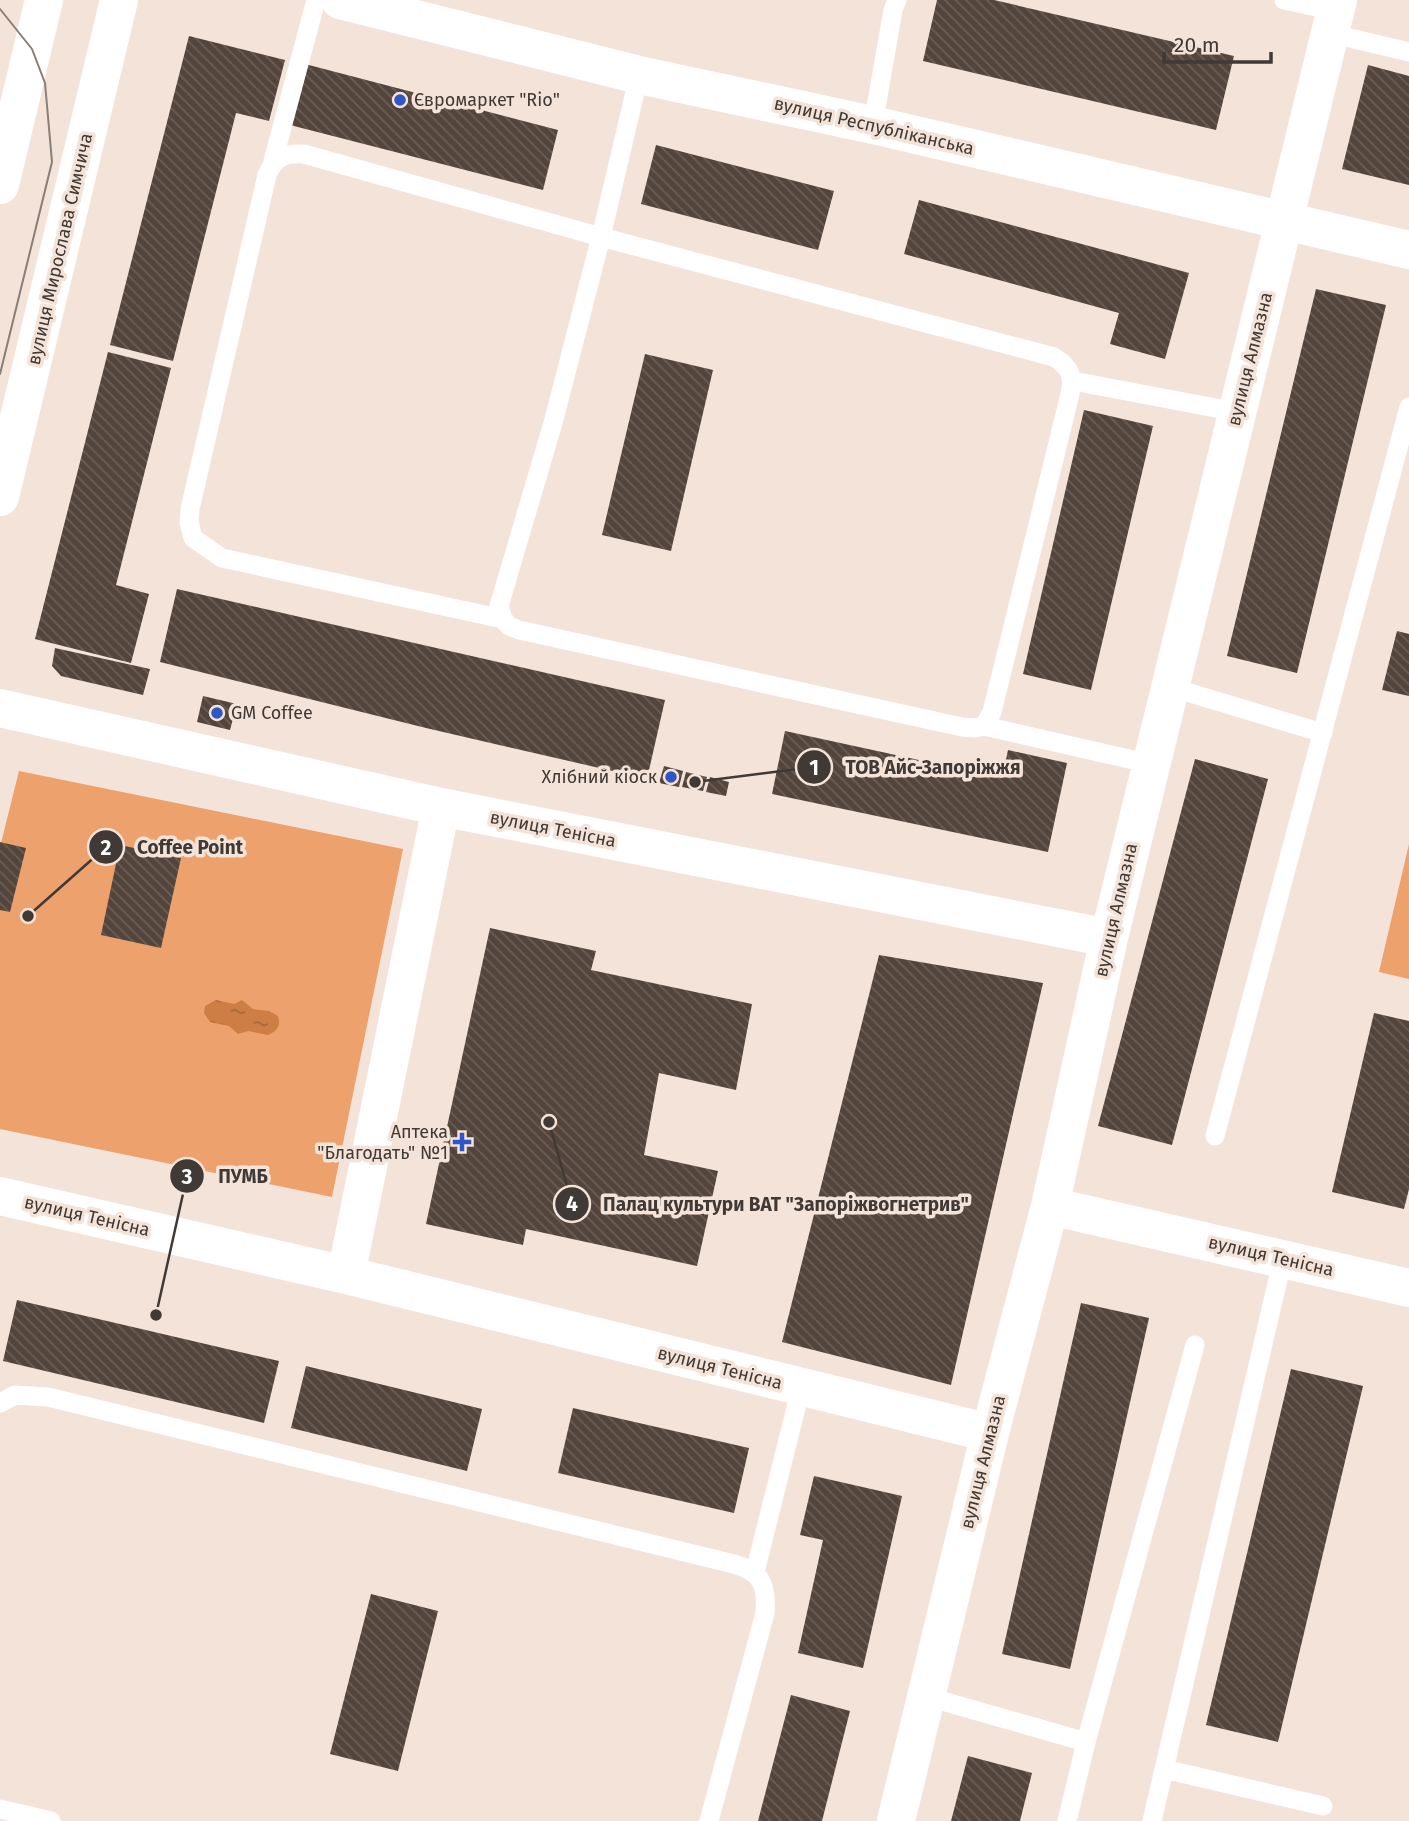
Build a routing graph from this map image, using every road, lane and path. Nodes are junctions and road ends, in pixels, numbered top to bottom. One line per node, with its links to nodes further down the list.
1 (44, 0): 12 (street)
2 (119, 0): 19 (street, вулиця Мирослава Симчича)
3 (316, 0): 11 (lane)
4 (340, 0): 9 (street, вулиця Республіканська)
5 (897, 0): 10 (lane)
6 (1284, 0): 7 (lane)
7 (1334, 15): 8 (lane); 13 (street, вулиця Алмазна)
8 (1409, 52)
9 (639, 75): 10 (street, вулиця Республіканська); 14 (lane)
10 (873, 125): 13 (street, вулиця Республіканська)
11 (273, 161): 14 (lane); 20 (lane)
12 (0, 185)
13 (1284, 220): 15 (street, вулиця Республіканська); 18 (street, вулиця Алмазна)
14 (601, 237): 16 (lane); 20 (lane)
15 (1409, 250)
16 (1073, 381): 18 (lane); 23 (lane)
17 (1409, 407): 24 (lane)
18 (1237, 412): 21 (street, вулиця Алмазна)
19 (0, 497)
20 (503, 619): 23 (lane)
21 (1170, 687): 24 (lane); 25 (street, вулиця Алмазна)
22 (0, 708): 26 (street, вулиця Тенісна)
23 (984, 726): 25 (lane)
24 (1323, 733): 28 (lane)
25 (1151, 764): 27 (street, вулиця Алмазна)
26 (441, 807): 27 (street, вулиця Тенісна); 32 (street)
27 (1108, 938): 30 (street, вулиця Алмазна)
28 (1215, 1136)
29 (0, 1196): 32 (street, вулиця Тенісна)
30 (1050, 1206): 31 (street, вулиця Тенісна); 37 (street, вулиця Алмазна)
31 (1283, 1258): 33 (street, вулиця Тенісна); 41 (lane)
32 (346, 1275): 35 (street, вулиця Тенісна)
33 (1409, 1288)
34 (1195, 1345): 40 (lane)
35 (801, 1388): 37 (street, вулиця Тенісна); 38 (lane)
36 (0, 1403): 38 (lane)
37 (990, 1433): 39 (street, вулиця Алмазна)
38 (755, 1572): 45 (lane)
39 (925, 1696): 40 (lane); 46 (street, вулиця Алмазна)
40 (1086, 1742): 47 (lane)
41 (1164, 1769): 42 (lane); 48 (lane)
42 (1323, 1806)
43 (0, 1809): 44 (lane)
44 (51, 1821)
45 (709, 1821)
46 (896, 1821)
47 (1067, 1821)
48 (1153, 1821)

